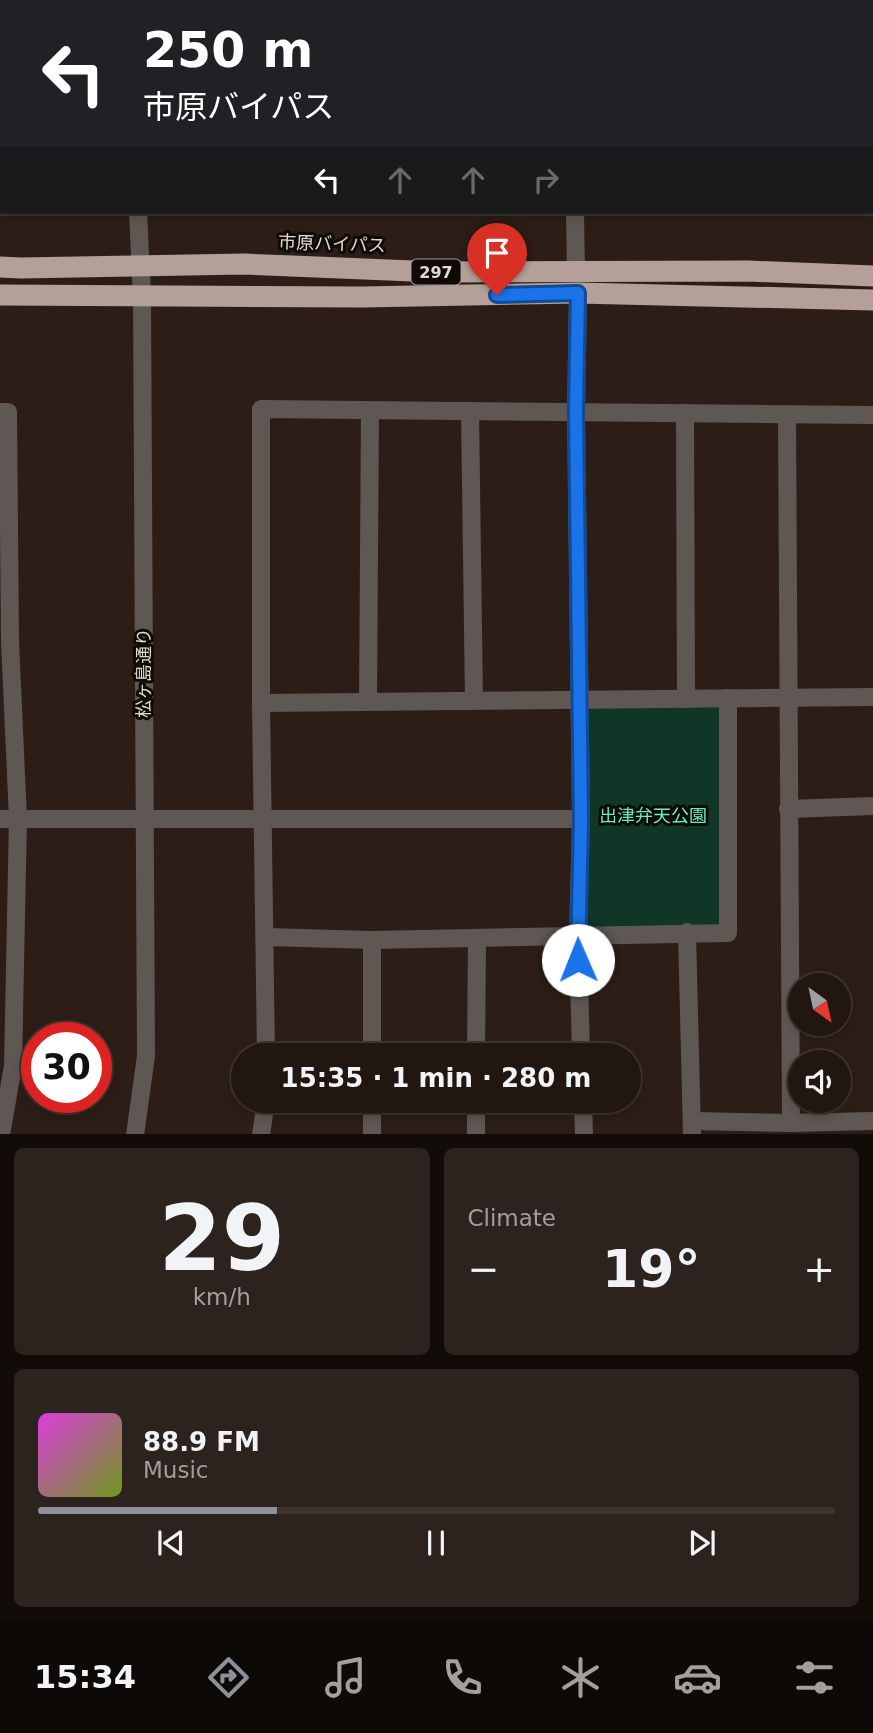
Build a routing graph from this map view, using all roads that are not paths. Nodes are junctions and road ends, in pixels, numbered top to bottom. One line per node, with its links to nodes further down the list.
1 (138, 214): 3 (street, 松ヶ島通り)
2 (575, 214): 6 (street)
3 (140, 266): 4 (highway, 市原バイパス / 297); 6 (highway, 市原バイパス / 297); 8 (street, 松ヶ島通り)
4 (0, 267)
5 (873, 276): 6 (highway, 市原バイパス / 297)
6 (577, 283): 8 (highway, 市原バイパス / 297); 9 (highway, 市原バイパス / 297); 13 (street)
7 (0, 295): 8 (highway, 市原バイパス / 297)
8 (142, 296): 32 (street, 松ヶ島通り)
9 (873, 300)
10 (370, 410): 11 (street); 24 (street); 25 (street)
11 (470, 411): 13 (street); 23 (street)
12 (0, 412): 17 (street)
13 (576, 412): 14 (street); 22 (street)
14 (685, 413): 15 (street); 21 (street)
15 (787, 414): 16 (street); 20 (street)
16 (873, 415)
17 (5, 641): 26 (street)
18 (873, 697): 20 (street)
19 (728, 698): 20 (street); 21 (street); 33 (street)
20 (789, 698): 28 (street)
21 (686, 699): 22 (street)
22 (580, 700): 23 (street); 31 (street)
23 (474, 701): 24 (street)
24 (368, 702): 25 (street)
25 (261, 703): 29 (street)
26 (7, 706): 30 (street)
27 (873, 806): 28 (street)
28 (789, 809): 47 (street)
29 (264, 817): 31 (street); 32 (street); 35 (street)
30 (9, 819): 32 (street); 49 (street)
31 (581, 819): 34 (street)
32 (145, 821): 50 (street, 松ヶ島通り)
33 (687, 932): 34 (street); 48 (street)
34 (578, 936): 36 (street); 41 (street)
35 (266, 937): 37 (street); 38 (street)
36 (477, 938): 37 (street); 40 (street)
37 (372, 940): 39 (street)
38 (266, 1043)
39 (372, 1043)
40 (476, 1043)
41 (581, 1043)
42 (264, 1113): 51 (street)
43 (372, 1113): 52 (street)
44 (476, 1113): 53 (street)
45 (583, 1113): 54 (street)
46 (873, 1121): 47 (street)
47 (791, 1123): 48 (street)
48 (692, 1128)
49 (1, 1134)
50 (135, 1134)
51 (261, 1134)
52 (372, 1134)
53 (476, 1134)
54 (583, 1134)

